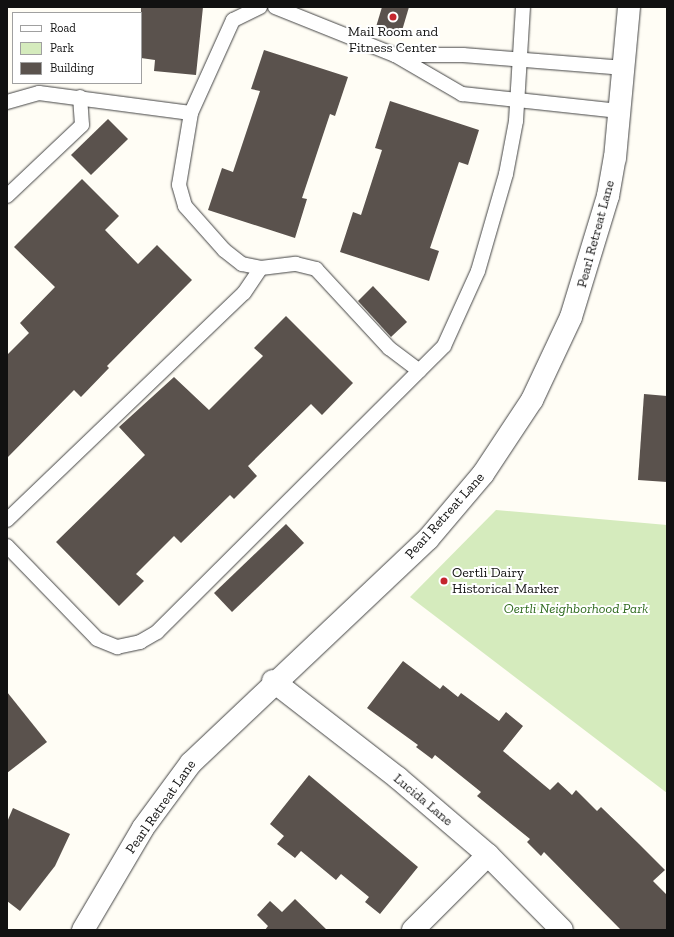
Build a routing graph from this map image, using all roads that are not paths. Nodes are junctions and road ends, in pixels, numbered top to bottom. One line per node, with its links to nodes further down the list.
1 (260, 7): 12 (lane)
2 (275, 7): 5 (lane)
3 (522, 7): 6 (lane)
4 (629, 7): 7 (street, Pearl Retreat Lane)
5 (395, 55): 6 (lane); 9 (lane)
6 (518, 61): 7 (lane); 9 (lane)
7 (624, 68): 11 (street, Pearl Retreat Lane)
8 (80, 97): 10 (lane); 12 (lane); 13 (lane)
9 (516, 100): 11 (lane); 15 (lane)
10 (7, 102)
11 (619, 111): 18 (street, Pearl Retreat Lane)
12 (191, 113): 14 (lane)
13 (7, 196)
14 (261, 268): 15 (lane); 16 (lane)
15 (419, 371): 17 (lane)
16 (7, 520)
17 (7, 546)
18 (273, 682): 19 (street, Lucida Lane); 20 (street, Pearl Retreat Lane)
19 (488, 855): 21 (street); 22 (street, Lucida Lane)
20 (83, 930)
21 (413, 930)
22 (562, 930)

